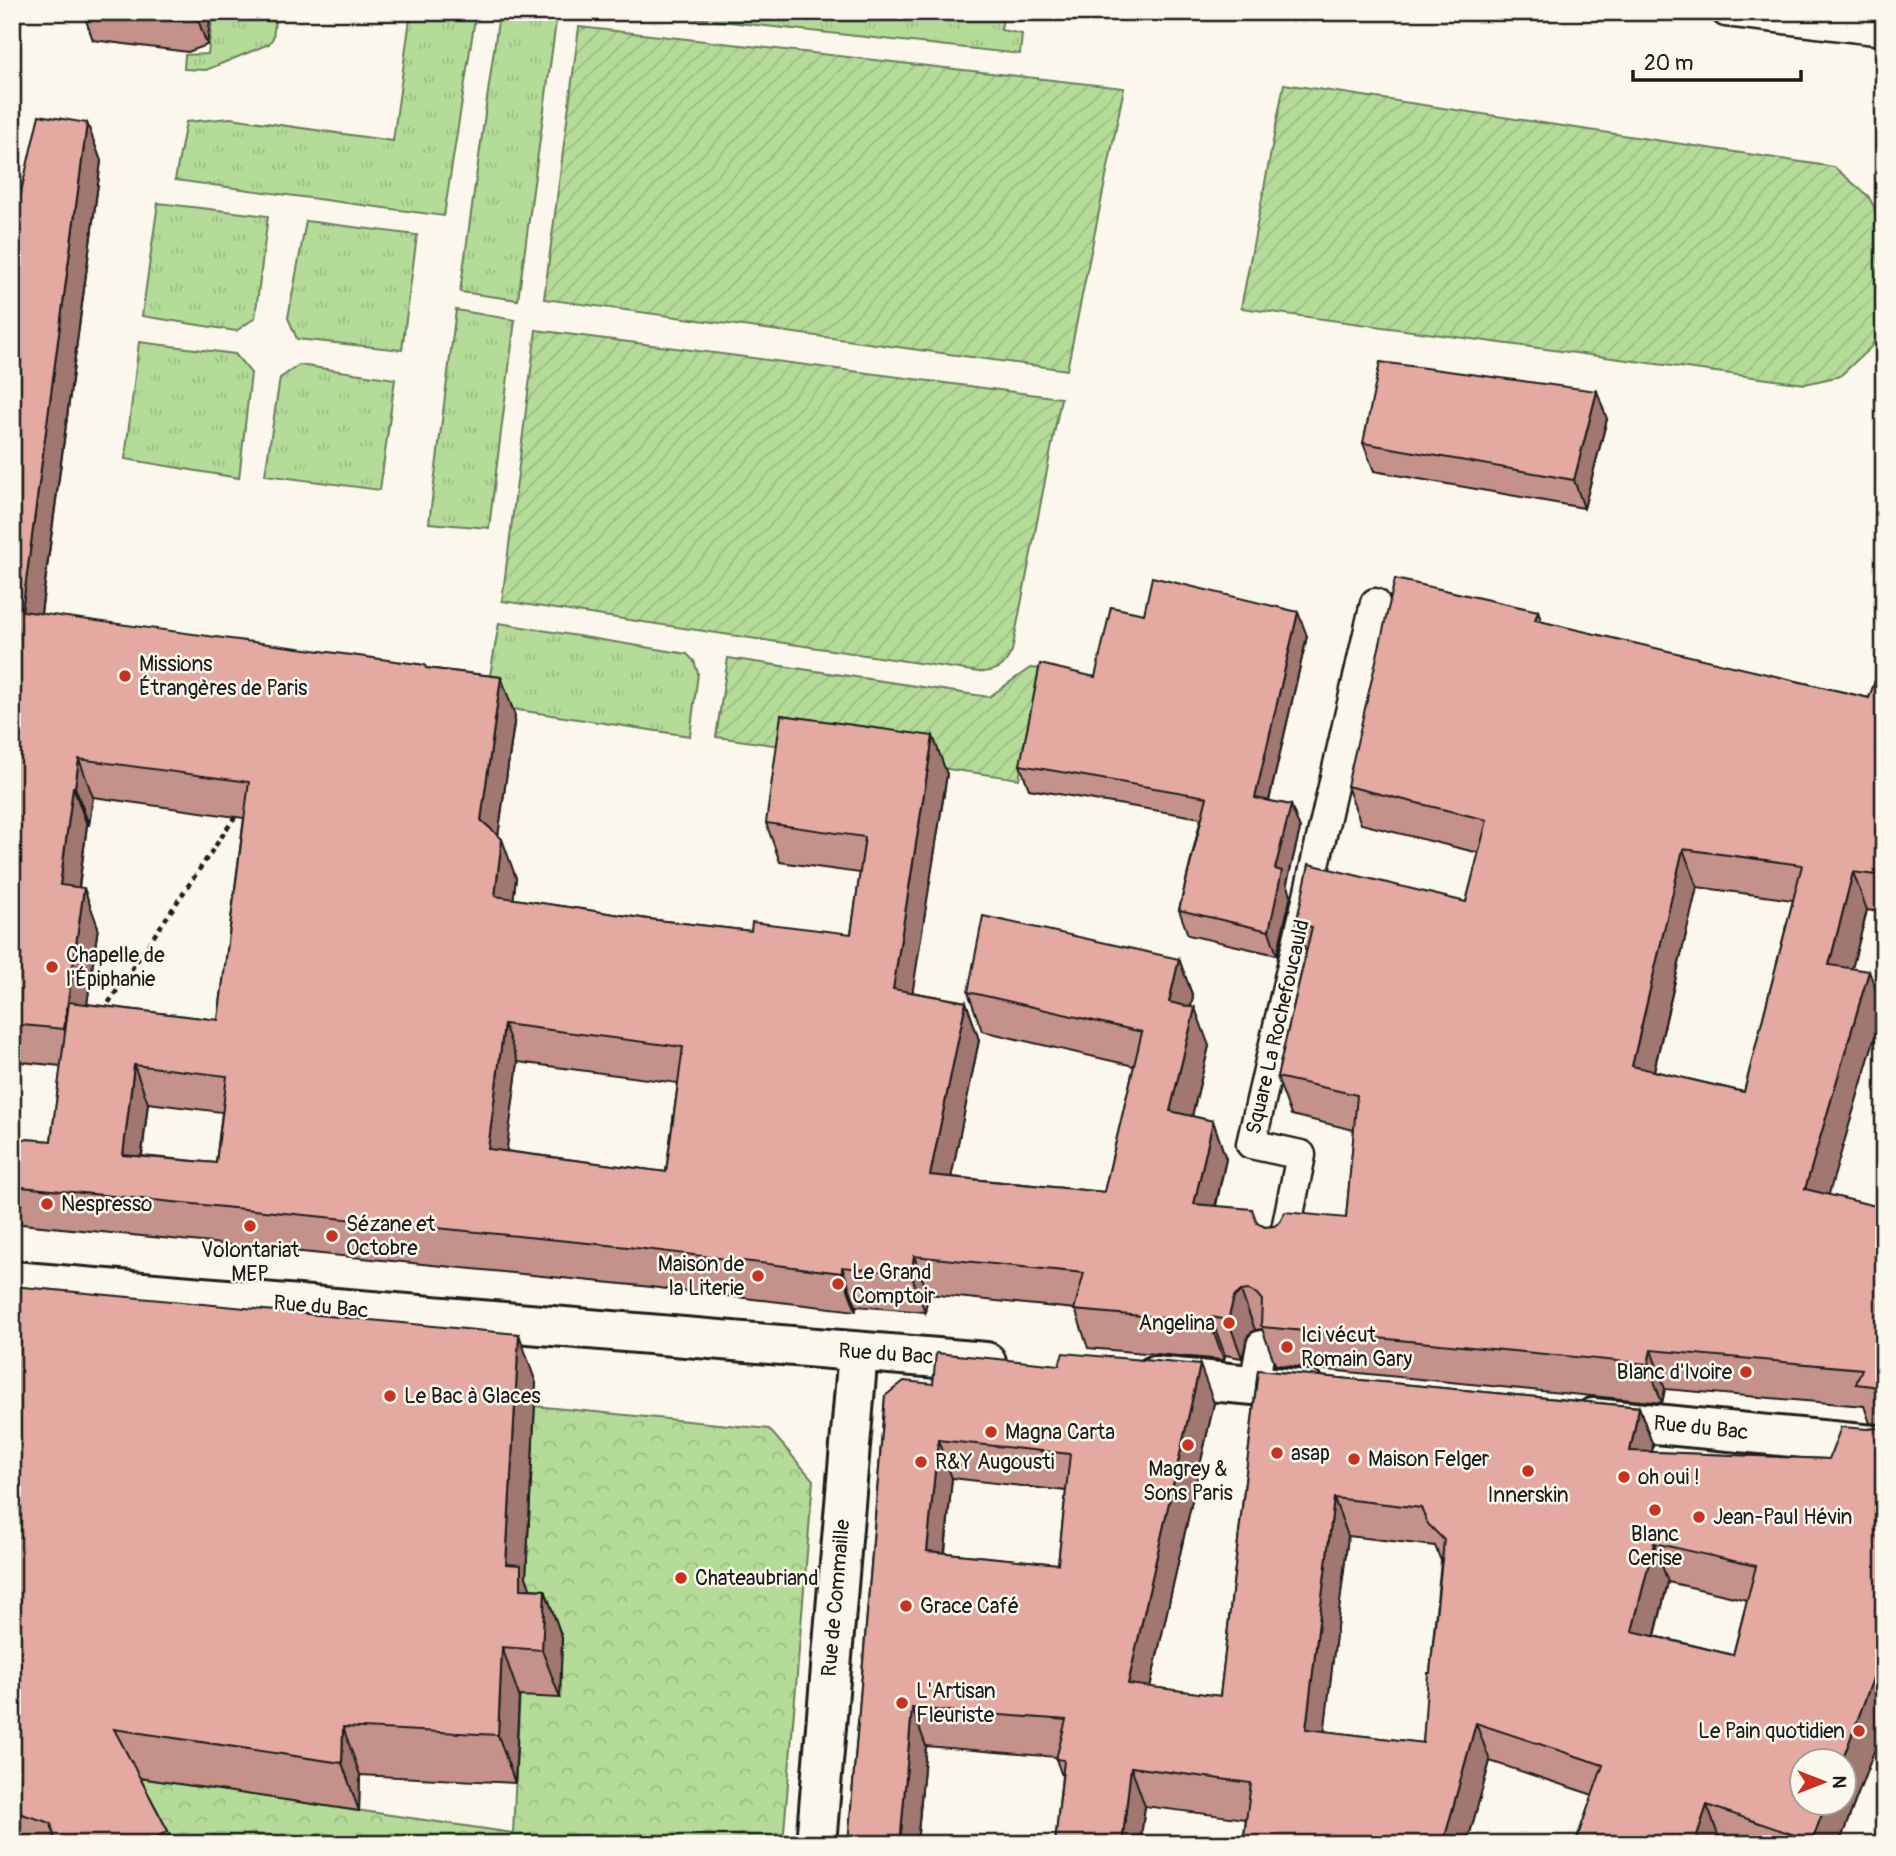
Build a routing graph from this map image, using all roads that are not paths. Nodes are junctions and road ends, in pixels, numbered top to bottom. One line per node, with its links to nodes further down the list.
1 (1726, 12): 2 (lane)
2 (1884, 32)
3 (1376, 603): 4 (lane, Square La Rochefoucauld)
4 (1282, 1249)
5 (12, 1281): 7 (street, Rue du Bac)
6 (1261, 1345): 10 (lane)
7 (858, 1352): 8 (street, Rue du Bac); 14 (street, Rue de Commaille)
8 (1025, 1365)
9 (1119, 1373): 10 (street)
10 (1254, 1385): 11 (street)
11 (1336, 1393)
12 (1555, 1414): 13 (street, Rue du Bac)
13 (1884, 1446)
14 (816, 1844)

